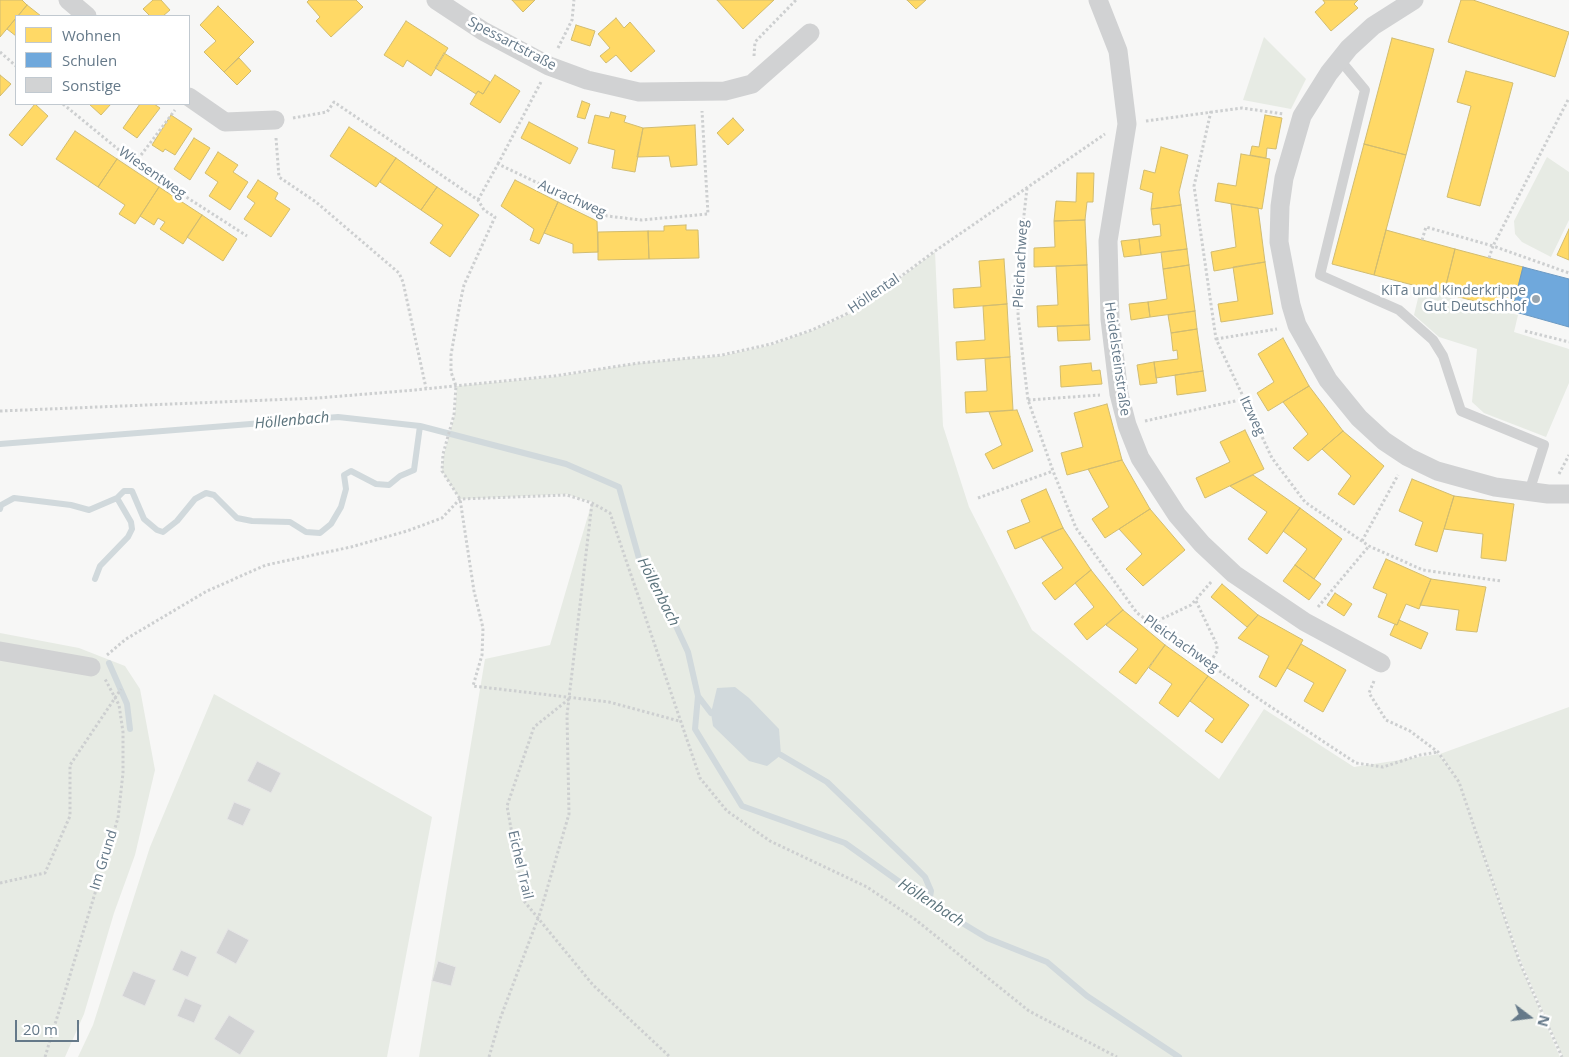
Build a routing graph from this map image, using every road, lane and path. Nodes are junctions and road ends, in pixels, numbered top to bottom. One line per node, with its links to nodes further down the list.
1 (68, 0): 7 (street)
2 (436, 0): 12 (street, Spessartstraße)
3 (574, 0): 12 (path)
4 (796, 0): 13 (path)
5 (1098, 0): 23 (street, Heidelsteinstraße)
6 (1414, 0): 10 (street)
7 (86, 15)
8 (810, 33): 13 (street, Spessartstraße)
9 (0, 52): 11 (path)
10 (1340, 60): 46 (lane); 46 (street)
11 (15, 65)
12 (549, 66): 14 (street, Spessartstraße)
13 (752, 84): 14 (street, Spessartstraße)
14 (700, 93): 25 (path, Aurachweg)
15 (190, 98): 22 (street)
16 (1569, 98): 30 (path)
17 (531, 101): 25 (path)
18 (64, 105): 24 (path, Wiesentweg)
19 (179, 105): 24 (path)
20 (1212, 111): 21 (path, Höllental); 23 (path, Höllental); 35 (path, Itzweg)
21 (1290, 114)
22 (275, 120): 27 (path); 38 (path)
23 (1126, 124): 26 (path, Höllental); 43 (street, Heidelsteinstraße)
24 (135, 163): 28 (path, Wiesentweg)
25 (498, 164): 27 (path)
26 (1027, 187): 37 (path, Höllental); 41 (path, Pleichachweg)
27 (478, 200): 37 (path)
28 (247, 236)
29 (1422, 240): 30 (path)
30 (1493, 246): 31 (path); 32 (path)
31 (1489, 258)
32 (1569, 273)
33 (1278, 329): 35 (path)
34 (1525, 331): 36 (path)
35 (1216, 339): 40 (path, Itzweg)
36 (1569, 342)
37 (456, 386): 38 (path, Höllental); 49 (path)
38 (426, 388): 42 (path, Höllental)
39 (1099, 395): 41 (path)
40 (1244, 399): 43 (path); 51 (path, Itzweg)
41 (1028, 400): 44 (path, Pleichachweg)
42 (0, 411)
43 (1126, 425): 56 (street, Heidelsteinstraße)
44 (1053, 471): 48 (path); 57 (path, Pleichachweg)
45 (1397, 477): 51 (path)
46 (1529, 492): 47 (street)
47 (1569, 494)
48 (978, 498)
49 (460, 499): 50 (path); 61 (path); 64 (path)
50 (592, 503): 64 (path); 65 (path)
51 (1362, 542): 52 (path, Itzweg)
52 (1369, 546): 54 (path, Itzweg); 56 (path)
53 (1213, 580): 55 (path)
54 (1501, 581)
55 (1196, 601): 57 (path); 59 (path)
56 (1305, 622): 60 (street, Heidelsteinstraße)
57 (1154, 623): 59 (path, Pleichachweg)
58 (0, 651): 61 (street)
59 (1209, 663): 66 (path, Pleichachweg)
60 (1381, 663): 66 (path)
61 (91, 668): 63 (path, Im Grund)
62 (121, 689): 63 (path)
63 (115, 697): 67 (path); 69 (path, Im Grund)
64 (569, 699): 65 (path); 68 (path); 68 (path, Eichel Trail)
65 (679, 721): 72 (path)
66 (1438, 752): 73 (path)
67 (0, 883)
68 (539, 918): 70 (path); 71 (path, Eichel Trail)
69 (45, 1057)
70 (489, 1057)
71 (670, 1057)
72 (1117, 1057)
73 (1562, 1057)

